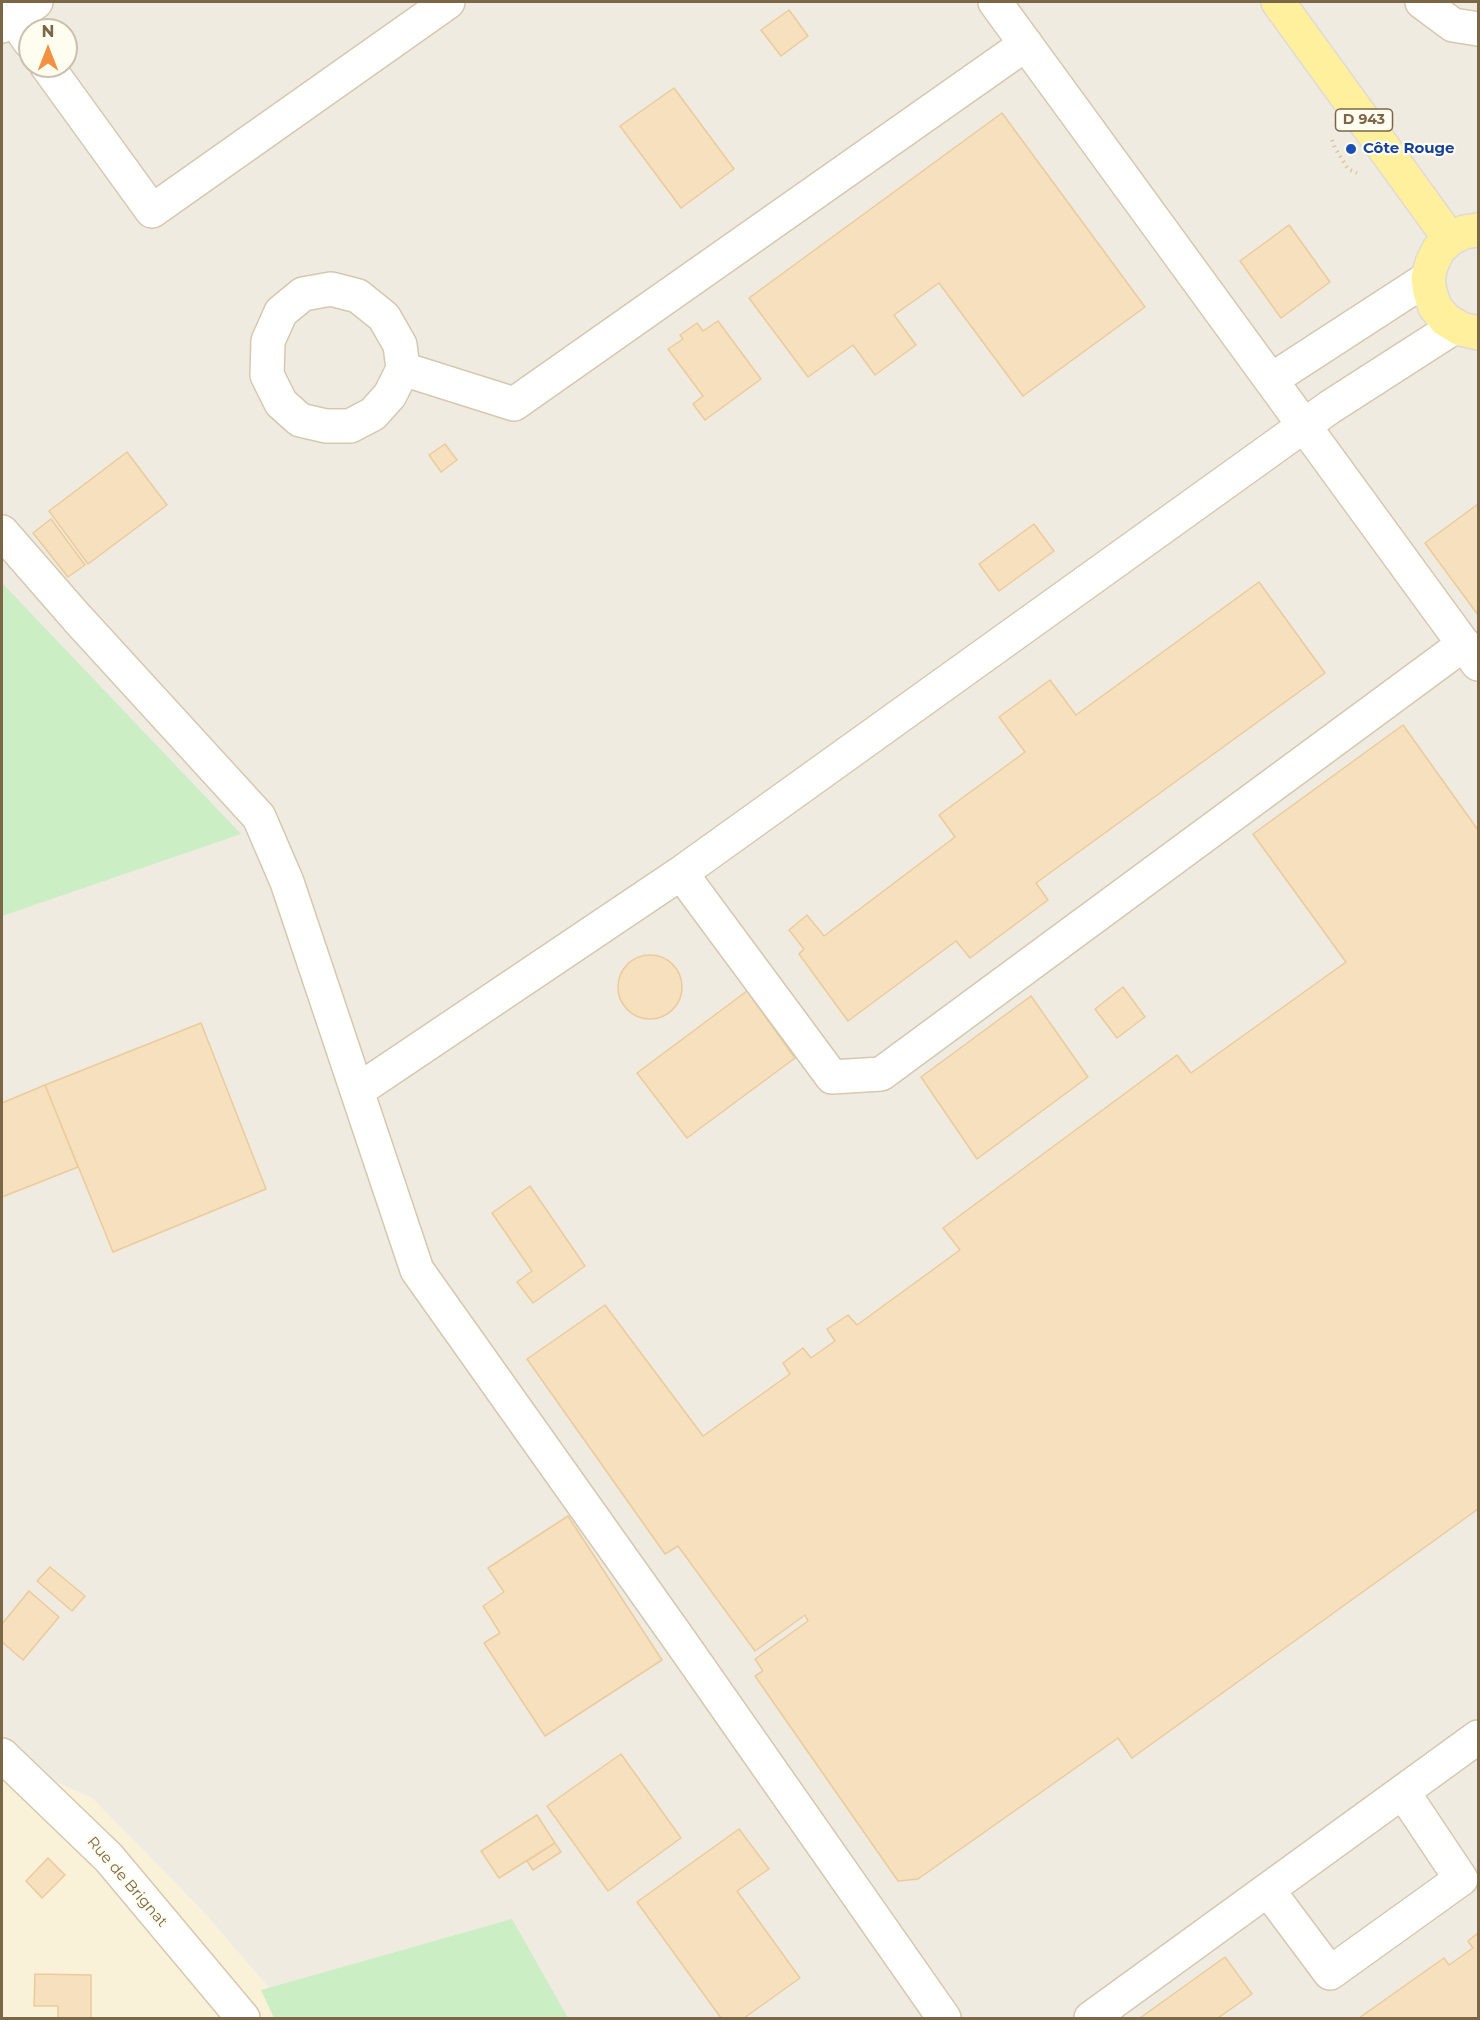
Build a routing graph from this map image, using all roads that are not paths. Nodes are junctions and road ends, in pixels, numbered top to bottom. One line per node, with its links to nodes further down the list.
1 (448, 2): 7 (street)
2 (995, 2): 6 (street)
3 (1278, 2): 8 (main road, D 943)
4 (1422, 2): 5 (street)
5 (1479, 29)
6 (1026, 44): 11 (street); 12 (street)
7 (56, 78)
8 (1464, 234): 9 (main road)
9 (1428, 278): 10 (main road); 12 (street)
10 (1468, 330): 13 (street)
11 (403, 369): 11 (street)
12 (1271, 380): 13 (street)
13 (1305, 426): 15 (street); 16 (street)
14 (2, 532): 17 (street)
15 (1471, 654): 16 (street)
16 (681, 873): 17 (street)
17 (357, 1091): 23 (street)
18 (1479, 1737): 20 (street)
19 (2, 1755): 22 (street, Rue de Brignat)
20 (1403, 1792): 21 (street); 21 (street)
21 (1268, 1890): 24 (street)
22 (243, 2019)
23 (944, 2019)
24 (1091, 2019)

